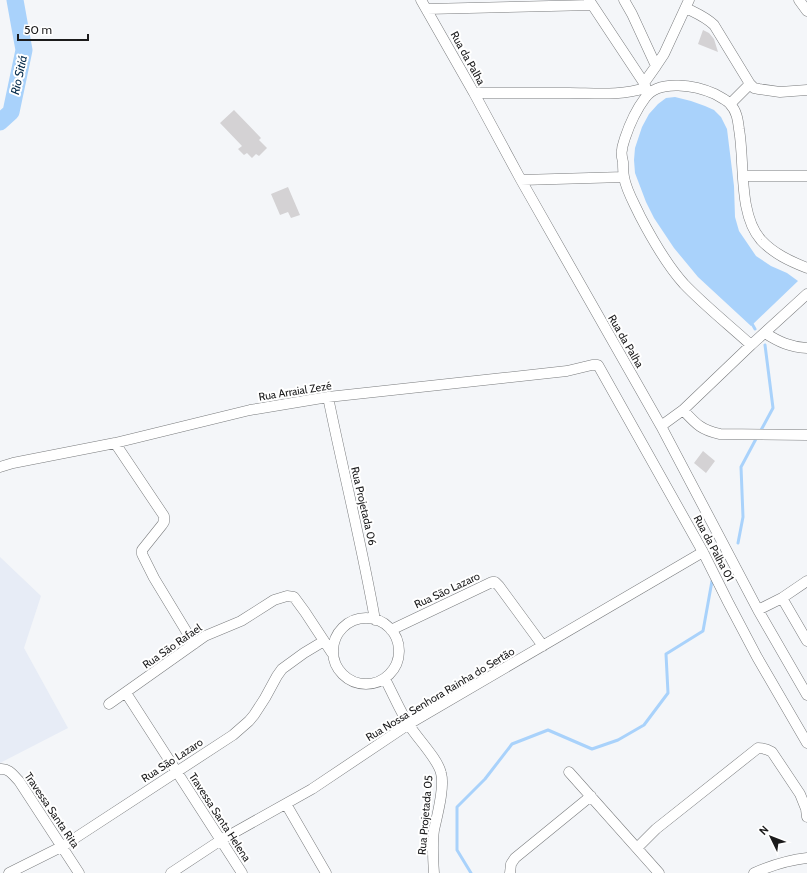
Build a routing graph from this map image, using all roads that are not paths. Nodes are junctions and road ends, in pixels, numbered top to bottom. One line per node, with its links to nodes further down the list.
1 (421, 0): 6 (street, Rua da Palha)
2 (624, 0): 8 (street)
3 (799, 0): 7 (street)
4 (591, 3): 6 (street); 10 (street)
5 (688, 4): 8 (street); 9 (street)
6 (427, 9): 12 (street, Rua da Palha)
7 (807, 11)
8 (656, 66): 10 (street)
9 (750, 84): 11 (street); 13 (street)
10 (646, 88): 12 (street); 13 (street); 16 (street)
11 (807, 90)
12 (474, 93): 17 (street, Rua da Palha)
13 (730, 104): 14 (street)
14 (743, 176): 15 (street); 18 (street)
15 (807, 176)
16 (624, 177): 17 (street); 21 (street)
17 (521, 180): 26 (street, Rua da Palha)
18 (807, 268)
19 (807, 294): 20 (street)
20 (765, 332): 21 (street); 22 (street)
21 (751, 345): 25 (street)
22 (807, 348)
23 (598, 365): 24 (street, Rua Arraial Zezé); 30 (street, Rua da Palha 01)
24 (328, 397): 28 (street, Rua Arraial Zezé); 34 (street, Rua Projetada 06)
25 (683, 410): 26 (street); 27 (street)
26 (661, 426): 33 (street, Rua da Palha)
27 (807, 434)
28 (115, 443): 29 (street, Rua Arraial Zezé); 38 (street)
29 (0, 467)
30 (703, 552): 39 (street, Rua Nossa Senhora Rainha do Sertão); 46 (street, Rua da Palha 01)
31 (807, 581): 32 (street)
32 (782, 598): 33 (street); 37 (street)
33 (758, 610): 43 (street, Rua da Palha)
34 (375, 620): 35 (street); 40 (street)
35 (391, 630): 39 (street, Rua São Lazaro); 41 (street)
36 (324, 641): 38 (street, Rua São Rafael); 40 (street); 48 (street, Rua São Lazaro)
37 (807, 641)
38 (194, 644): 42 (street, Rua São Rafael)
39 (543, 646): 45 (street, Rua Nossa Senhora Rainha do Sertão)
40 (332, 653): 41 (street)
41 (385, 679): 45 (street, Rua Projetada 05)
42 (126, 693): 44 (street, Rua São Rafael); 48 (street, Travessa Santa Helena)
43 (807, 695)
44 (109, 704)
45 (409, 724): 51 (street, Rua Nossa Senhora Rainha do Sertão); 62 (street, Rua Projetada 05)
46 (807, 743)
47 (0, 769): 54 (street, Travessa Santa Rita)
48 (176, 772): 53 (street, Travessa Santa Helena); 54 (street, Rua São Lazaro)
49 (570, 772): 50 (street)
50 (591, 796): 55 (street); 63 (street)
51 (286, 804): 53 (street, Rua Nossa Senhora Rainha do Sertão); 61 (street)
52 (807, 817): 55 (street)
53 (221, 840): 59 (street, Rua Nossa Senhora Rainha do Sertão); 60 (street, Travessa Santa Helena)
54 (63, 846): 57 (street, Rua São Lazaro); 58 (street, Travessa Santa Rita)
55 (637, 848): 64 (street)
56 (807, 858): 65 (street)
57 (9, 873)
58 (79, 873)
59 (172, 873)
60 (242, 873)
61 (326, 873)
62 (434, 873)
63 (510, 873)
64 (659, 873)
65 (754, 873)

